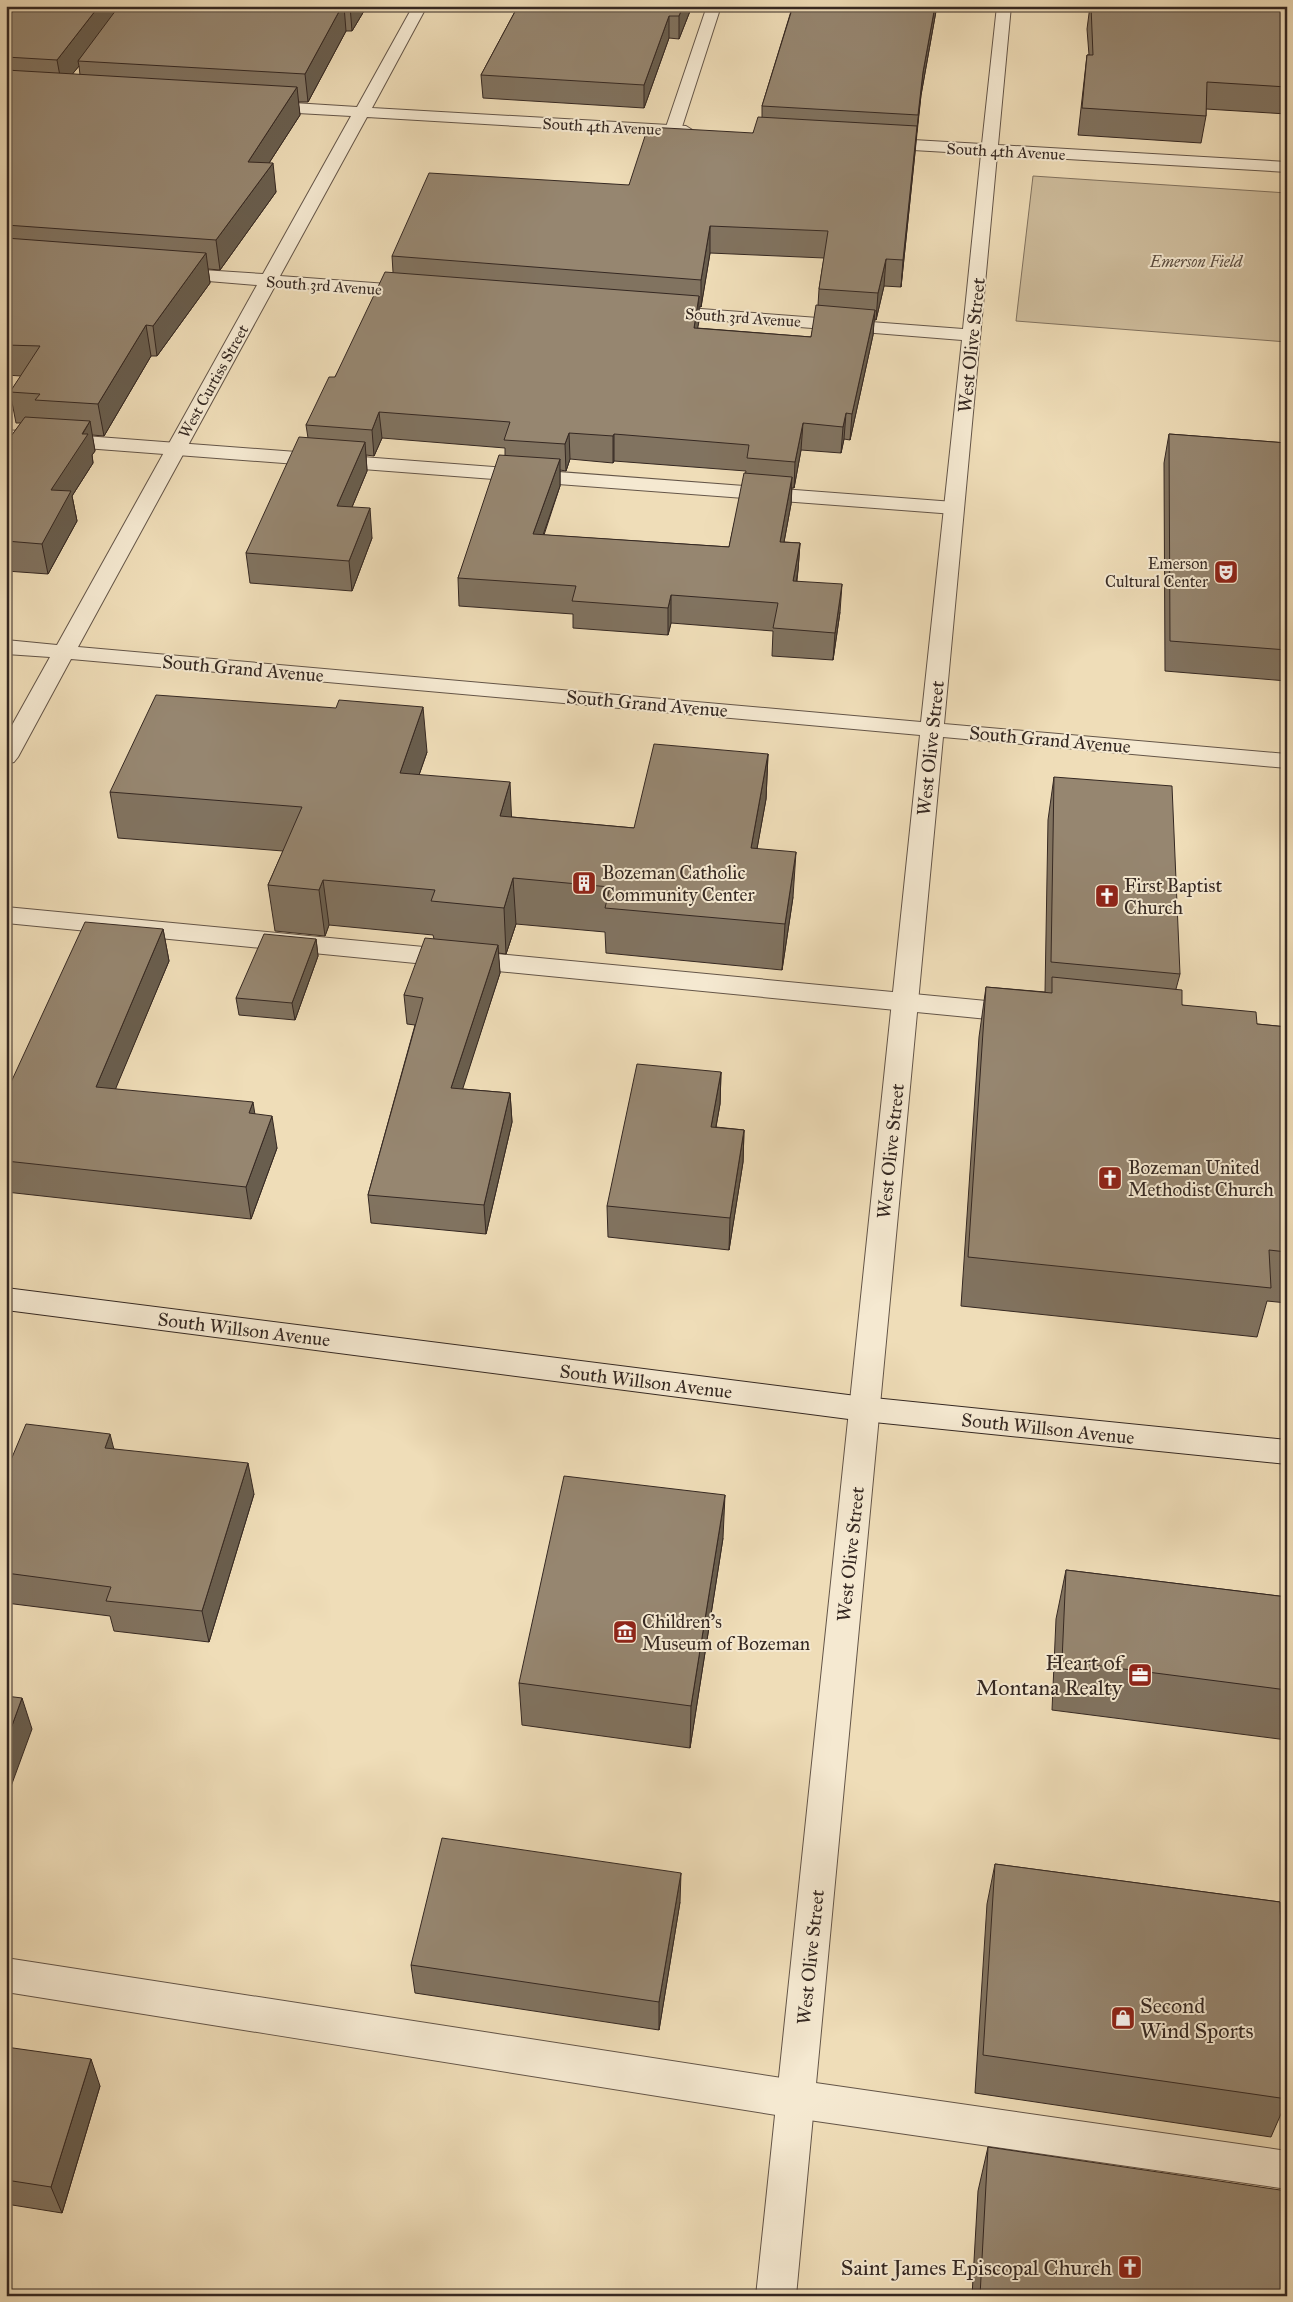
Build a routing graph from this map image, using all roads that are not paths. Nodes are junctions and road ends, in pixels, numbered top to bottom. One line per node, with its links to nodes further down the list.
1 (420, 6): 5 (street, West Curtiss Street)
2 (714, 6): 6 (street)
3 (1004, 6): 9 (street, West Olive Street)
4 (244, 105): 5 (street, South 4th Avenue)
5 (361, 112): 6 (street, South 4th Avenue); 12 (street, West Curtiss Street)
6 (673, 130): 7 (street, South 4th Avenue)
7 (703, 132)
8 (861, 142): 9 (street, South 4th Avenue)
9 (990, 151): 10 (street, South 4th Avenue); 15 (street, West Olive Street)
10 (1287, 167)
11 (152, 271): 12 (street, South 3rd Avenue)
12 (268, 280): 13 (street, South 3rd Avenue); 17 (street, West Curtiss Street)
13 (427, 292)
14 (645, 310): 15 (street, South 3rd Avenue)
15 (972, 335): 18 (street, West Olive Street)
16 (6, 436): 17 (street)
17 (176, 448): 18 (street); 20 (street, West Curtiss Street)
18 (954, 508): 21 (street, West Olive Street)
19 (6, 646): 20 (street, South Grand Avenue)
20 (64, 652): 21 (street, South Grand Avenue); 22 (street, West Curtiss Street)
21 (932, 728): 23 (street, South Grand Avenue); 25 (street, West Olive Street)
22 (6, 757)
23 (1287, 761)
24 (6, 916): 25 (street)
25 (905, 1001): 26 (street); 28 (street, West Olive Street)
26 (1042, 1015)
27 (6, 1299): 28 (street, South Willson Avenue)
28 (864, 1409): 29 (street, South Willson Avenue); 31 (street, West Olive Street)
29 (1287, 1452)
30 (6, 1975): 31 (street)
31 (795, 2098): 32 (street); 33 (street, West Olive Street)
32 (1287, 2170)
33 (776, 2296)

